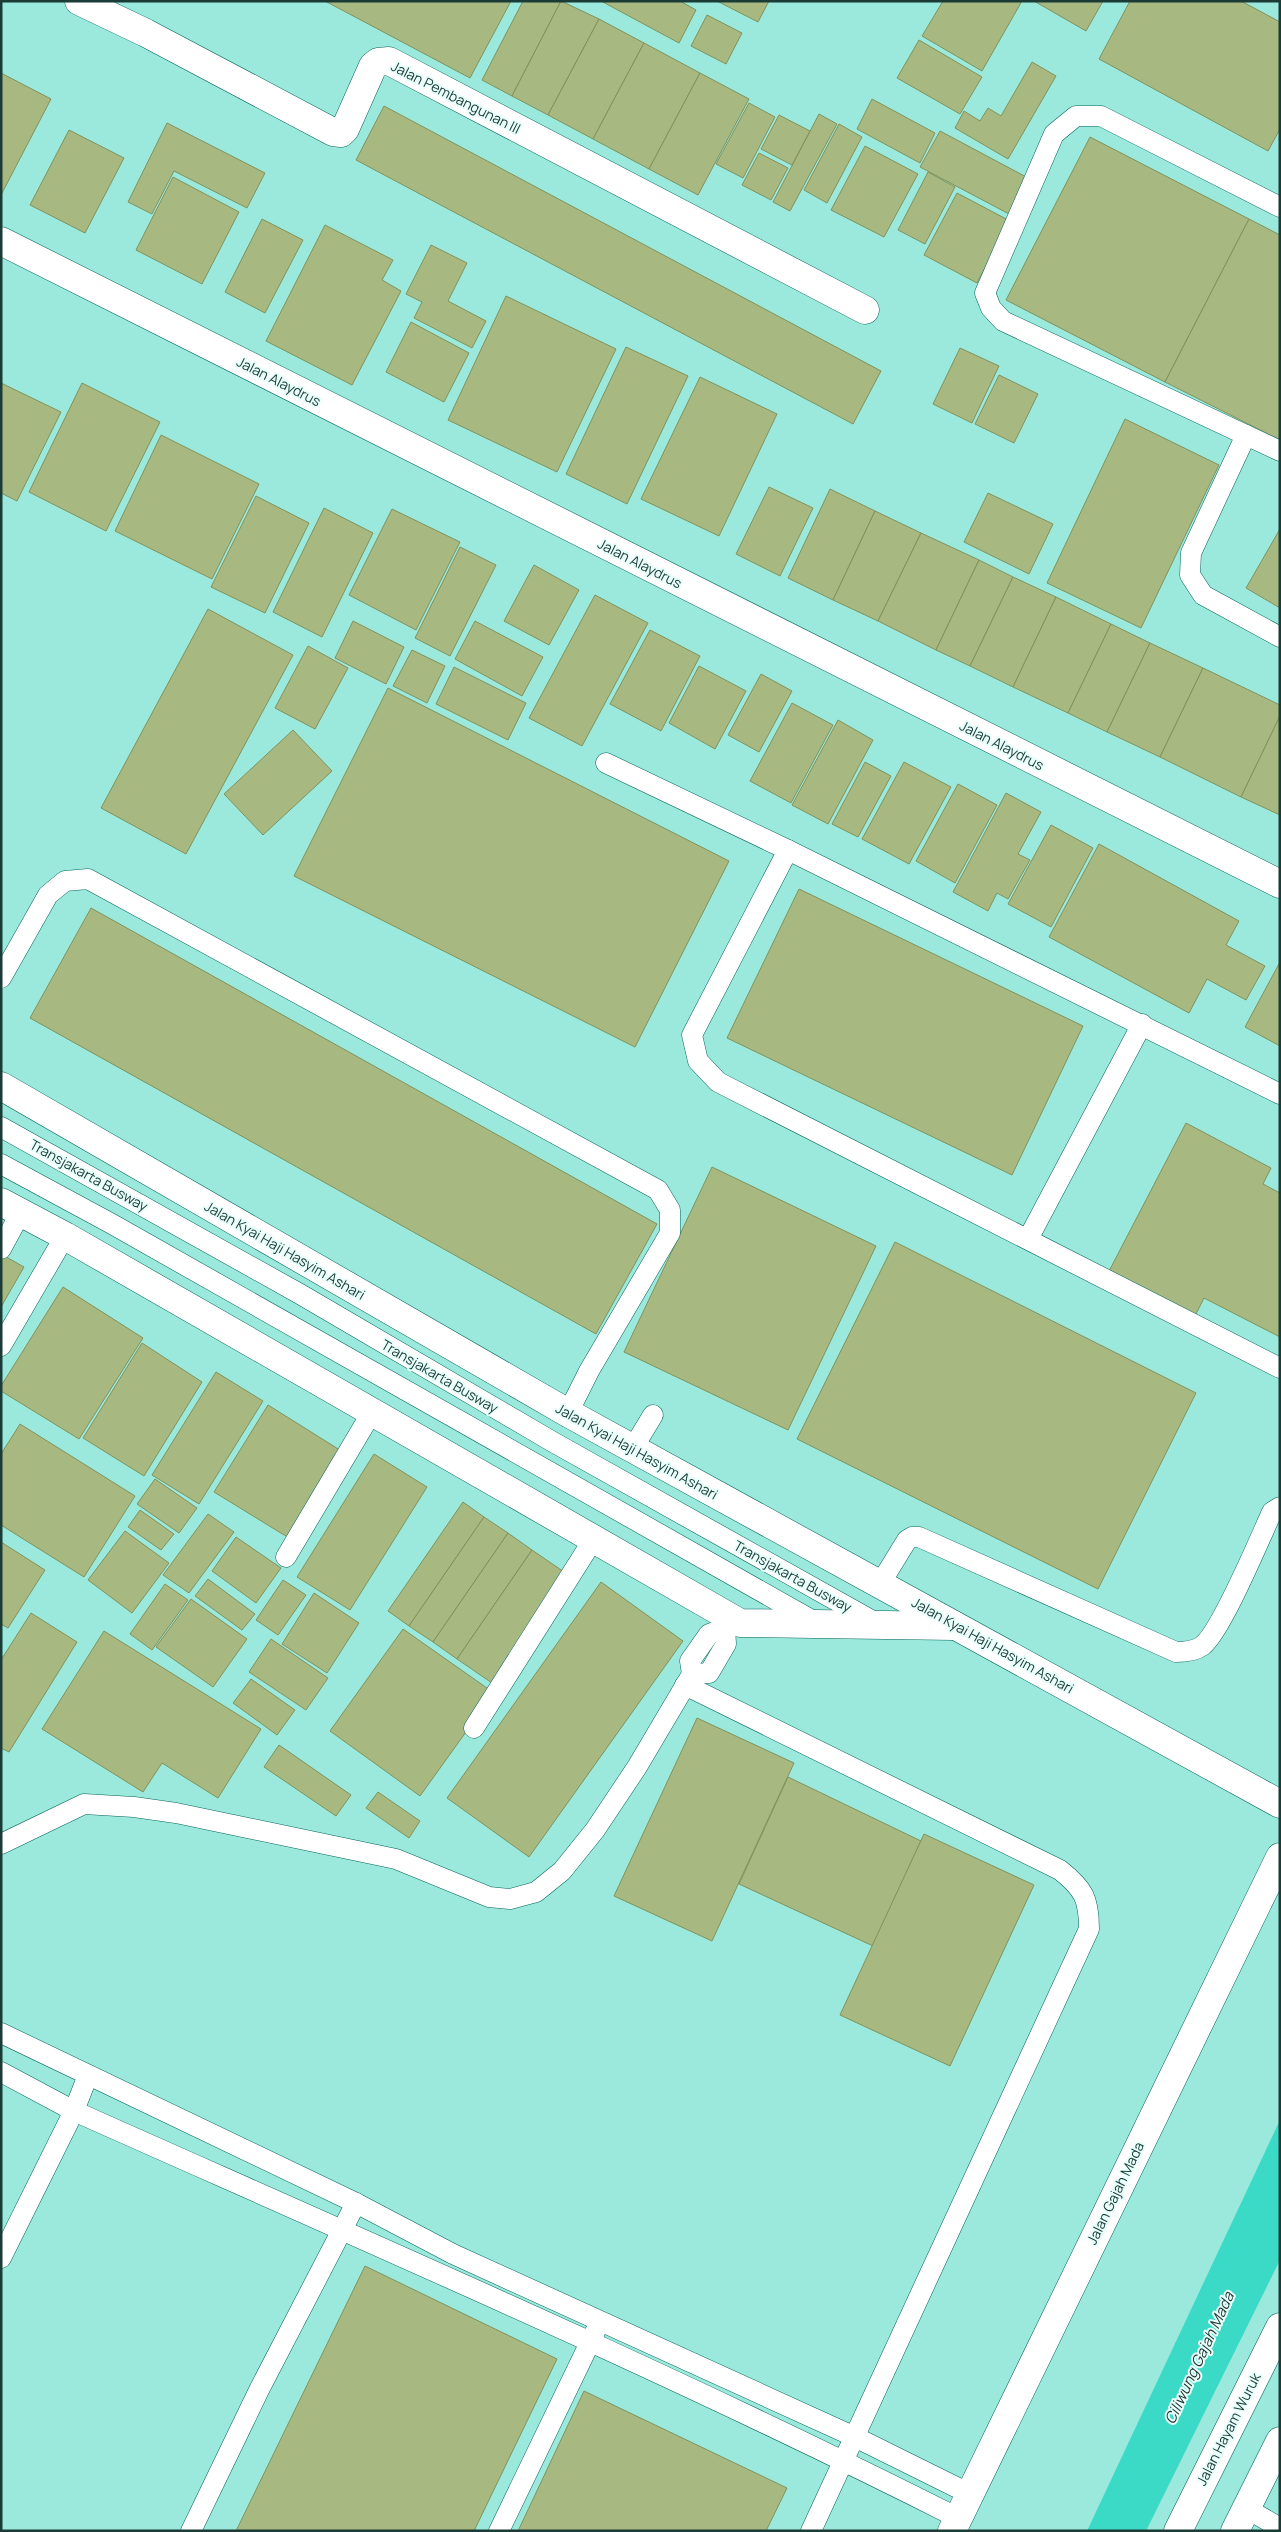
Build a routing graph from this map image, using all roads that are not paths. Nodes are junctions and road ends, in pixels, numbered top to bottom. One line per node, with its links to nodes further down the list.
1 (79, 1): 4 (main road, Jalan Pembangunan III)
2 (1280, 207): 5 (lane)
3 (1, 241): 10 (main road, Jalan Alaydrus)
4 (865, 310)
5 (1246, 435): 6 (lane); 7 (lane)
6 (1280, 451)
7 (1280, 637)
8 (606, 763): 9 (lane)
9 (788, 850): 12 (lane); 19 (lane)
10 (1280, 884)
11 (1, 978): 24 (lane)
12 (1142, 1024): 14 (lane); 19 (lane)
13 (1, 1086): 24 (main road, Jalan Kyai Haji Hasyim Ashari)
14 (1280, 1094)
15 (1, 1127): 33 (lane, Transjakarta Busway)
16 (1, 1164): 32 (lane)
17 (11, 1207): 18 (main road); 20 (lane)
18 (65, 1236): 21 (lane); 23 (main road)
19 (1028, 1239): 22 (lane)
20 (1, 1249)
21 (1, 1346)
22 (1280, 1368)
23 (372, 1412): 28 (main road); 29 (lane)
24 (568, 1413): 26 (main road, Jalan Kyai Haji Hasyim Ashari)
25 (653, 1415): 26 (lane)
26 (633, 1448): 30 (main road, Jalan Kyai Haji Hasyim Ashari)
27 (1280, 1507): 30 (lane)
28 (593, 1540): 31 (main road); 36 (lane)
29 (286, 1557)
30 (880, 1584): 34 (main road, Jalan Kyai Haji Hasyim Ashari)
31 (732, 1623): 32 (main road); 35 (lane)
32 (817, 1623): 33 (main road)
33 (880, 1624): 34 (main road)
34 (958, 1626): 37 (main road, Jalan Kyai Haji Hasyim Ashari)
35 (688, 1679): 38 (lane); 50 (lane)
36 (474, 1728)
37 (1280, 1804)
38 (1, 1844)
39 (1280, 1856): 53 (main road, Jalan Gajah Mada)
40 (1, 2033): 42 (lane)
41 (1, 2072): 43 (lane)
42 (88, 2075): 43 (lane); 44 (lane)
43 (74, 2111): 45 (lane); 46 (lane)
44 (356, 2203): 45 (lane); 47 (lane)
45 (342, 2231): 49 (lane); 56 (lane)
46 (1, 2258)
47 (600, 2321): 49 (lane); 50 (lane)
48 (1280, 2327): 59 (main road, Jalan Hayam Wuruk)
49 (590, 2343): 52 (lane); 57 (lane)
50 (855, 2437): 52 (lane); 53 (lane)
51 (1280, 2441): 54 (main road)
52 (844, 2462): 53 (lane); 58 (lane)
53 (960, 2514)
54 (1241, 2519): 55 (lane)
55 (1280, 2528)
56 (191, 2531)
57 (498, 2531)
58 (811, 2531)
59 (1178, 2531)

